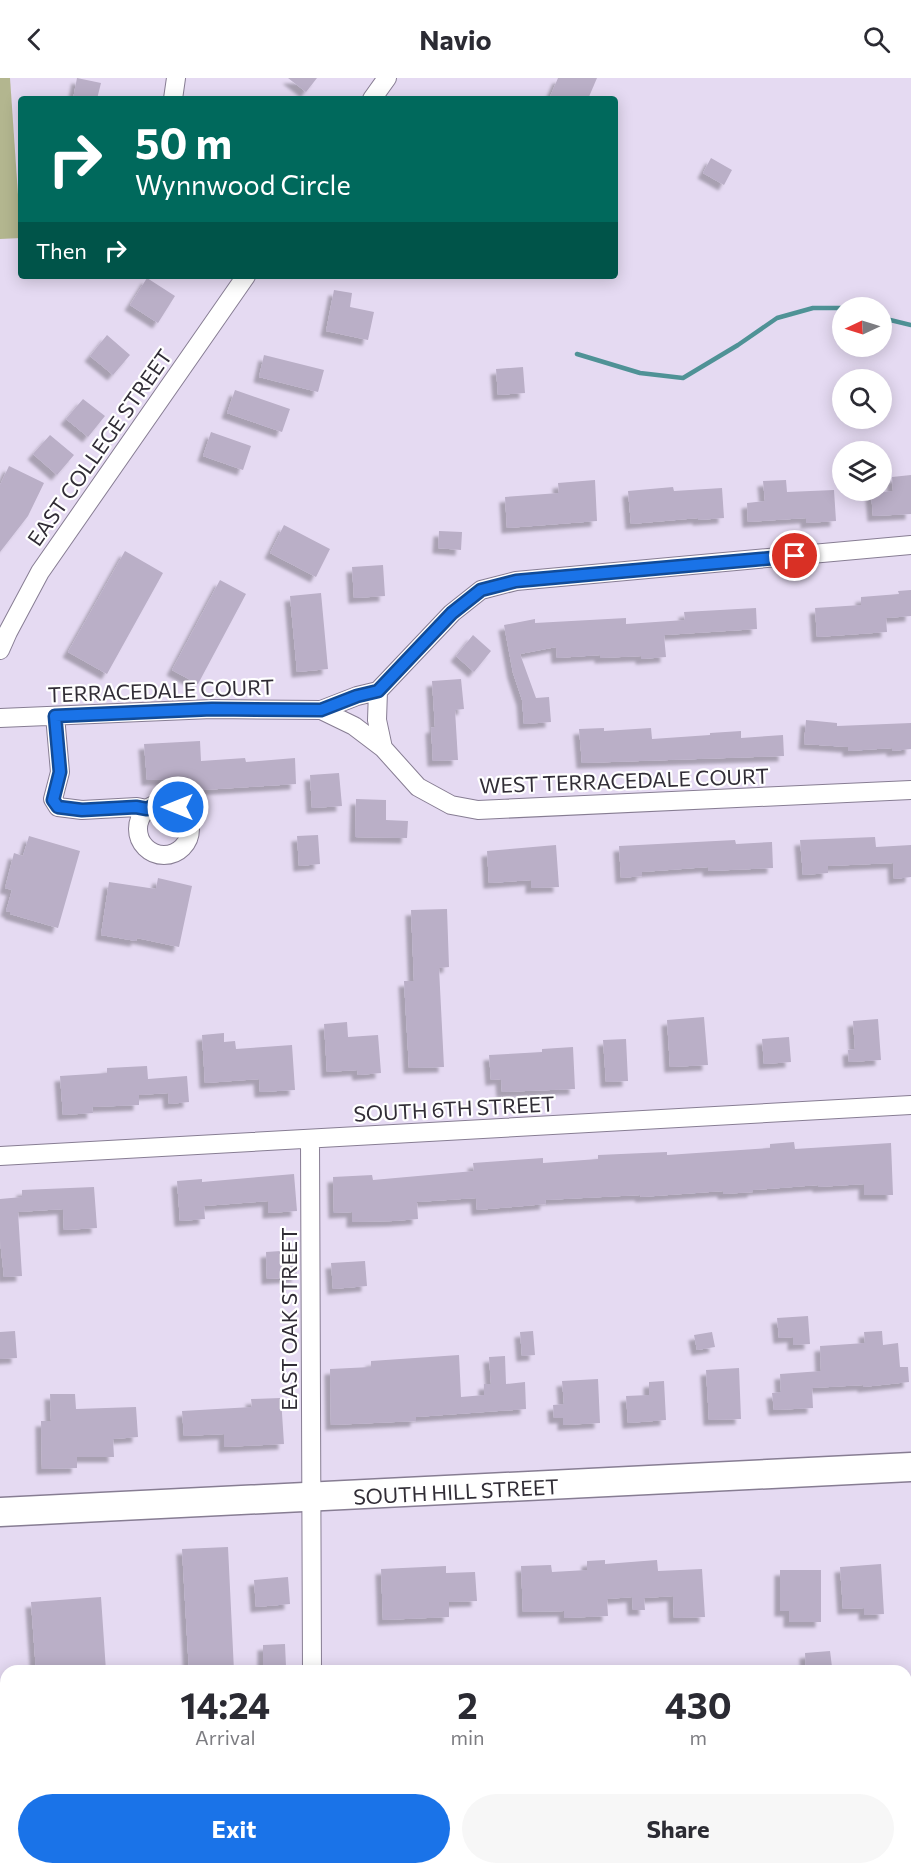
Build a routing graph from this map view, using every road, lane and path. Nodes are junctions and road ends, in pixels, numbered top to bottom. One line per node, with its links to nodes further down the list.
1 (176, 78): 3 (street)
2 (387, 78): 4 (street)
3 (173, 96)
4 (374, 96)
5 (244, 279): 7 (street, EAST COLLEGE STREET)
6 (911, 545): 8 (street)
7 (0, 650)
8 (378, 691): 9 (street, TERRACEDALE COURT); 12 (street)
9 (321, 710): 10 (street, TERRACEDALE COURT); 12 (street, WEST TERRACEDALE COURT)
10 (55, 716): 11 (street, TERRACEDALE COURT); 14 (street)
11 (0, 718)
12 (383, 748): 13 (street, WEST TERRACEDALE COURT)
13 (911, 790)
14 (147, 809)
15 (911, 1105): 16 (street, SOUTH 6TH STREET)
16 (310, 1139): 17 (street, SOUTH 6TH STREET); 19 (street, EAST OAK STREET)
17 (0, 1156)
18 (911, 1467): 19 (main road, SOUTH HILL STREET)
19 (312, 1498): 20 (main road, SOUTH HILL STREET); 21 (street, EAST OAK STREET)
20 (0, 1512)
21 (312, 1665)

